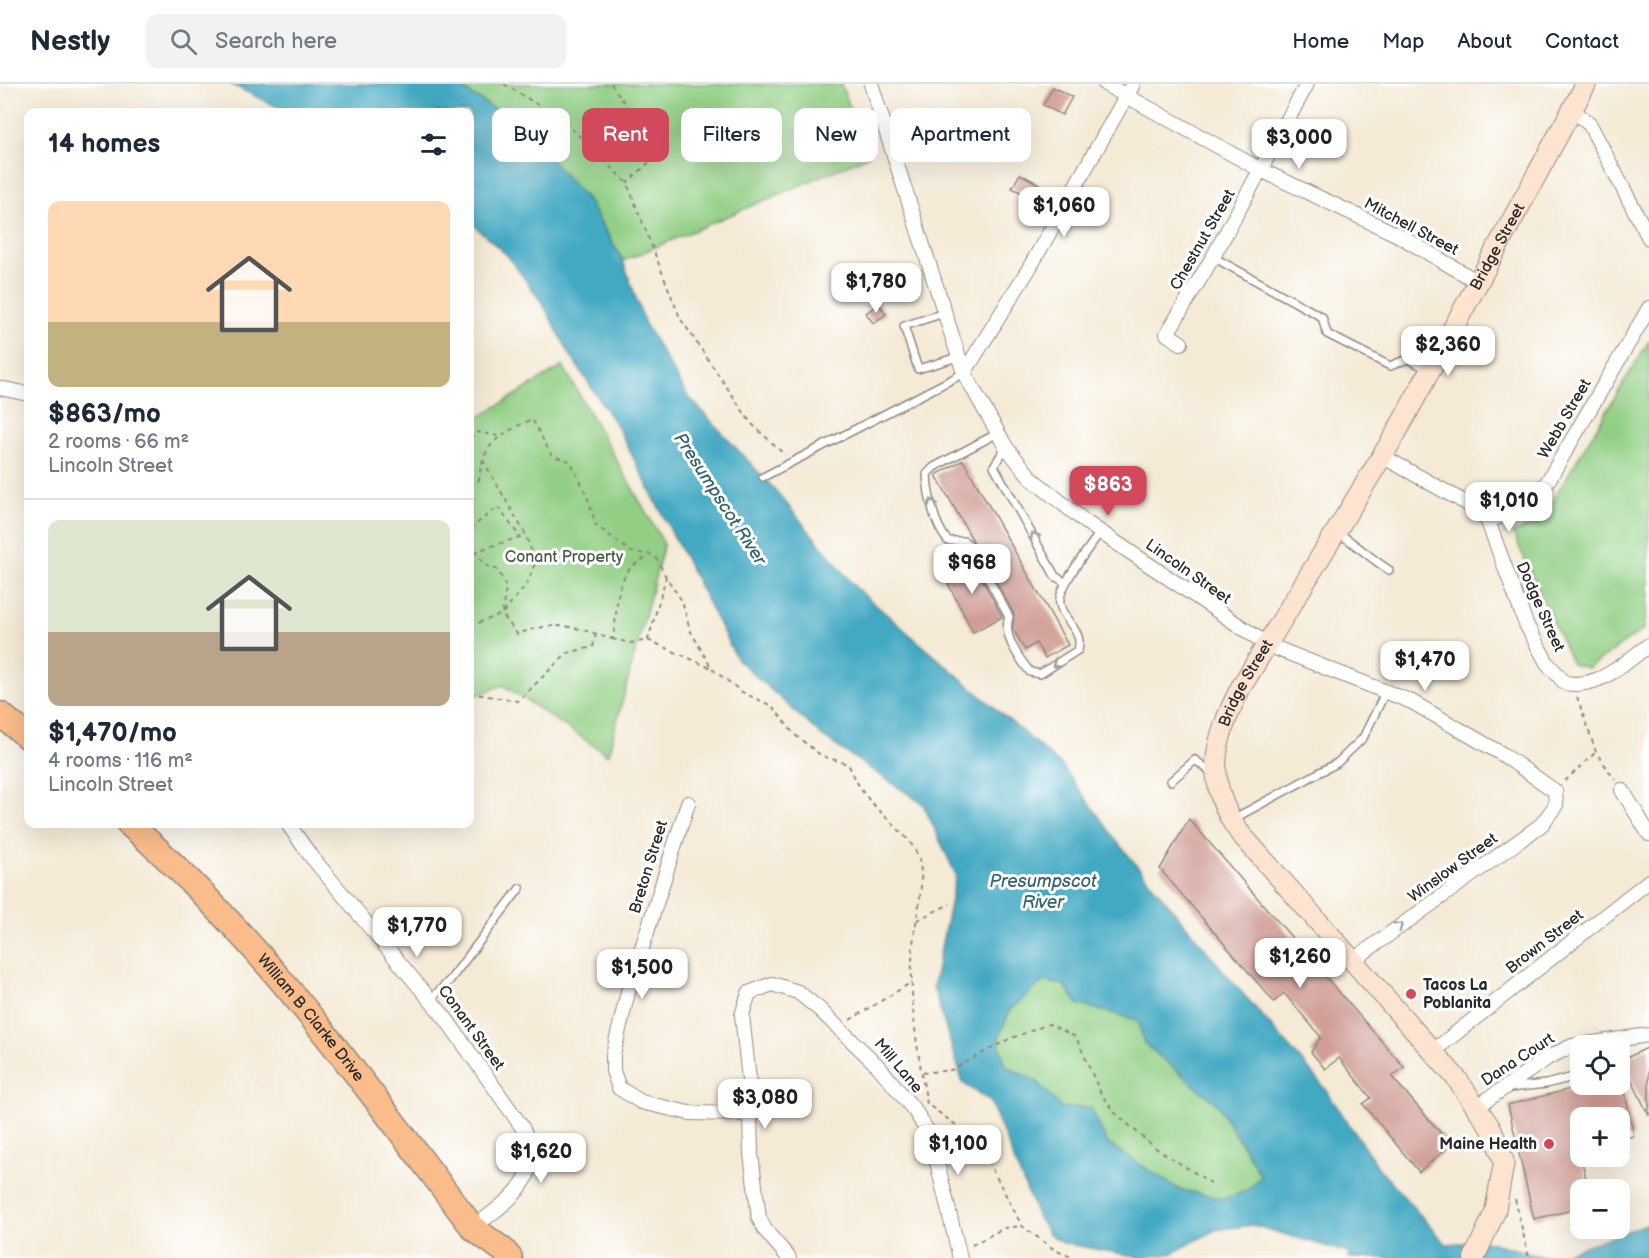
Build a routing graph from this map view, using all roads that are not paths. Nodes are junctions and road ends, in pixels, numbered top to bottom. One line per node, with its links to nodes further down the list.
1 (871, 84): 12 (street, Lincoln Street)
2 (1105, 84): 5 (street, Mitchell Street)
3 (1307, 84): 7 (street, Chestnut Street)
4 (1586, 84): 6 (street, Bridge Street)
5 (1129, 90): 7 (street, Mitchell Street); 16 (street)
6 (1572, 109): 8 (street); 10 (street, Bridge Street)
7 (1261, 170): 9 (street, Chestnut Street); 10 (street, Mitchell Street)
8 (1649, 238)
9 (1213, 257): 13 (street, Chestnut Street); 15 (lane)
10 (1478, 282): 15 (street, Bridge Street)
11 (1649, 308): 23 (street, Webb Street)
12 (944, 312): 14 (street, Lincoln Street); 14 (lane)
13 (1181, 343)
14 (958, 357): 16 (street, Lincoln Street)
15 (1431, 370): 21 (street, Bridge Street)
16 (964, 373): 19 (street, Lincoln Street); 22 (lane)
17 (0, 388): 18 (street)
18 (24, 393)
19 (998, 433): 20 (street, Lincoln Street); 27 (lane, one-way to 19)
20 (1006, 447): 24 (street, Lincoln Street); 27 (lane, one-way to 20)
21 (1382, 456): 23 (street); 25 (street, Bridge Street)
22 (763, 477)
23 (1487, 519): 29 (street, Dodge Street)
24 (1101, 531): 27 (lane); 28 (street, Lincoln Street)
25 (1337, 532): 26 (lane); 28 (street, Bridge Street)
26 (1389, 570)
27 (1066, 583)
28 (1268, 645): 30 (street, Lincoln Street); 33 (street, Bridge Street)
29 (1649, 645)
30 (1386, 691): 36 (street, Lincoln Street); 38 (lane)
31 (0, 714): 32 (highway)
32 (24, 734)
33 (1216, 776): 34 (lane); 38 (street, Bridge Street)
34 (1171, 781)
35 (1622, 790): 41 (street)
36 (1554, 791): 44 (street, Winslow Street, one-way to 36)
37 (688, 803): 53 (street, Breton Street)
38 (1231, 820): 44 (street, Bridge Street)
39 (133, 828): 54 (highway, William B Clarke Drive)
40 (291, 828): 45 (street, Conant Street)
41 (1649, 834)
42 (1649, 880): 49 (street, Brown Street)
43 (520, 888): 45 (lane)
44 (1352, 961): 49 (street, Bridge Street)
45 (431, 999): 54 (street, Conant Street)
46 (1649, 1035): 47 (street, Dana Court)
47 (1630, 1039)
48 (1570, 1047): 51 (street, Dana Court)
49 (1432, 1052): 52 (street, Bridge Street)
50 (1570, 1078): 51 (lane)
51 (1507, 1088): 52 (street, Dana Court)
52 (1478, 1106): 58 (street, Bridge Street)
53 (748, 1114): 56 (street, Mill Lane); 57 (street)
54 (472, 1228): 55 (highway, William B Clarke Drive)
55 (495, 1255)
56 (960, 1255)
57 (789, 1258)
58 (1474, 1258)

